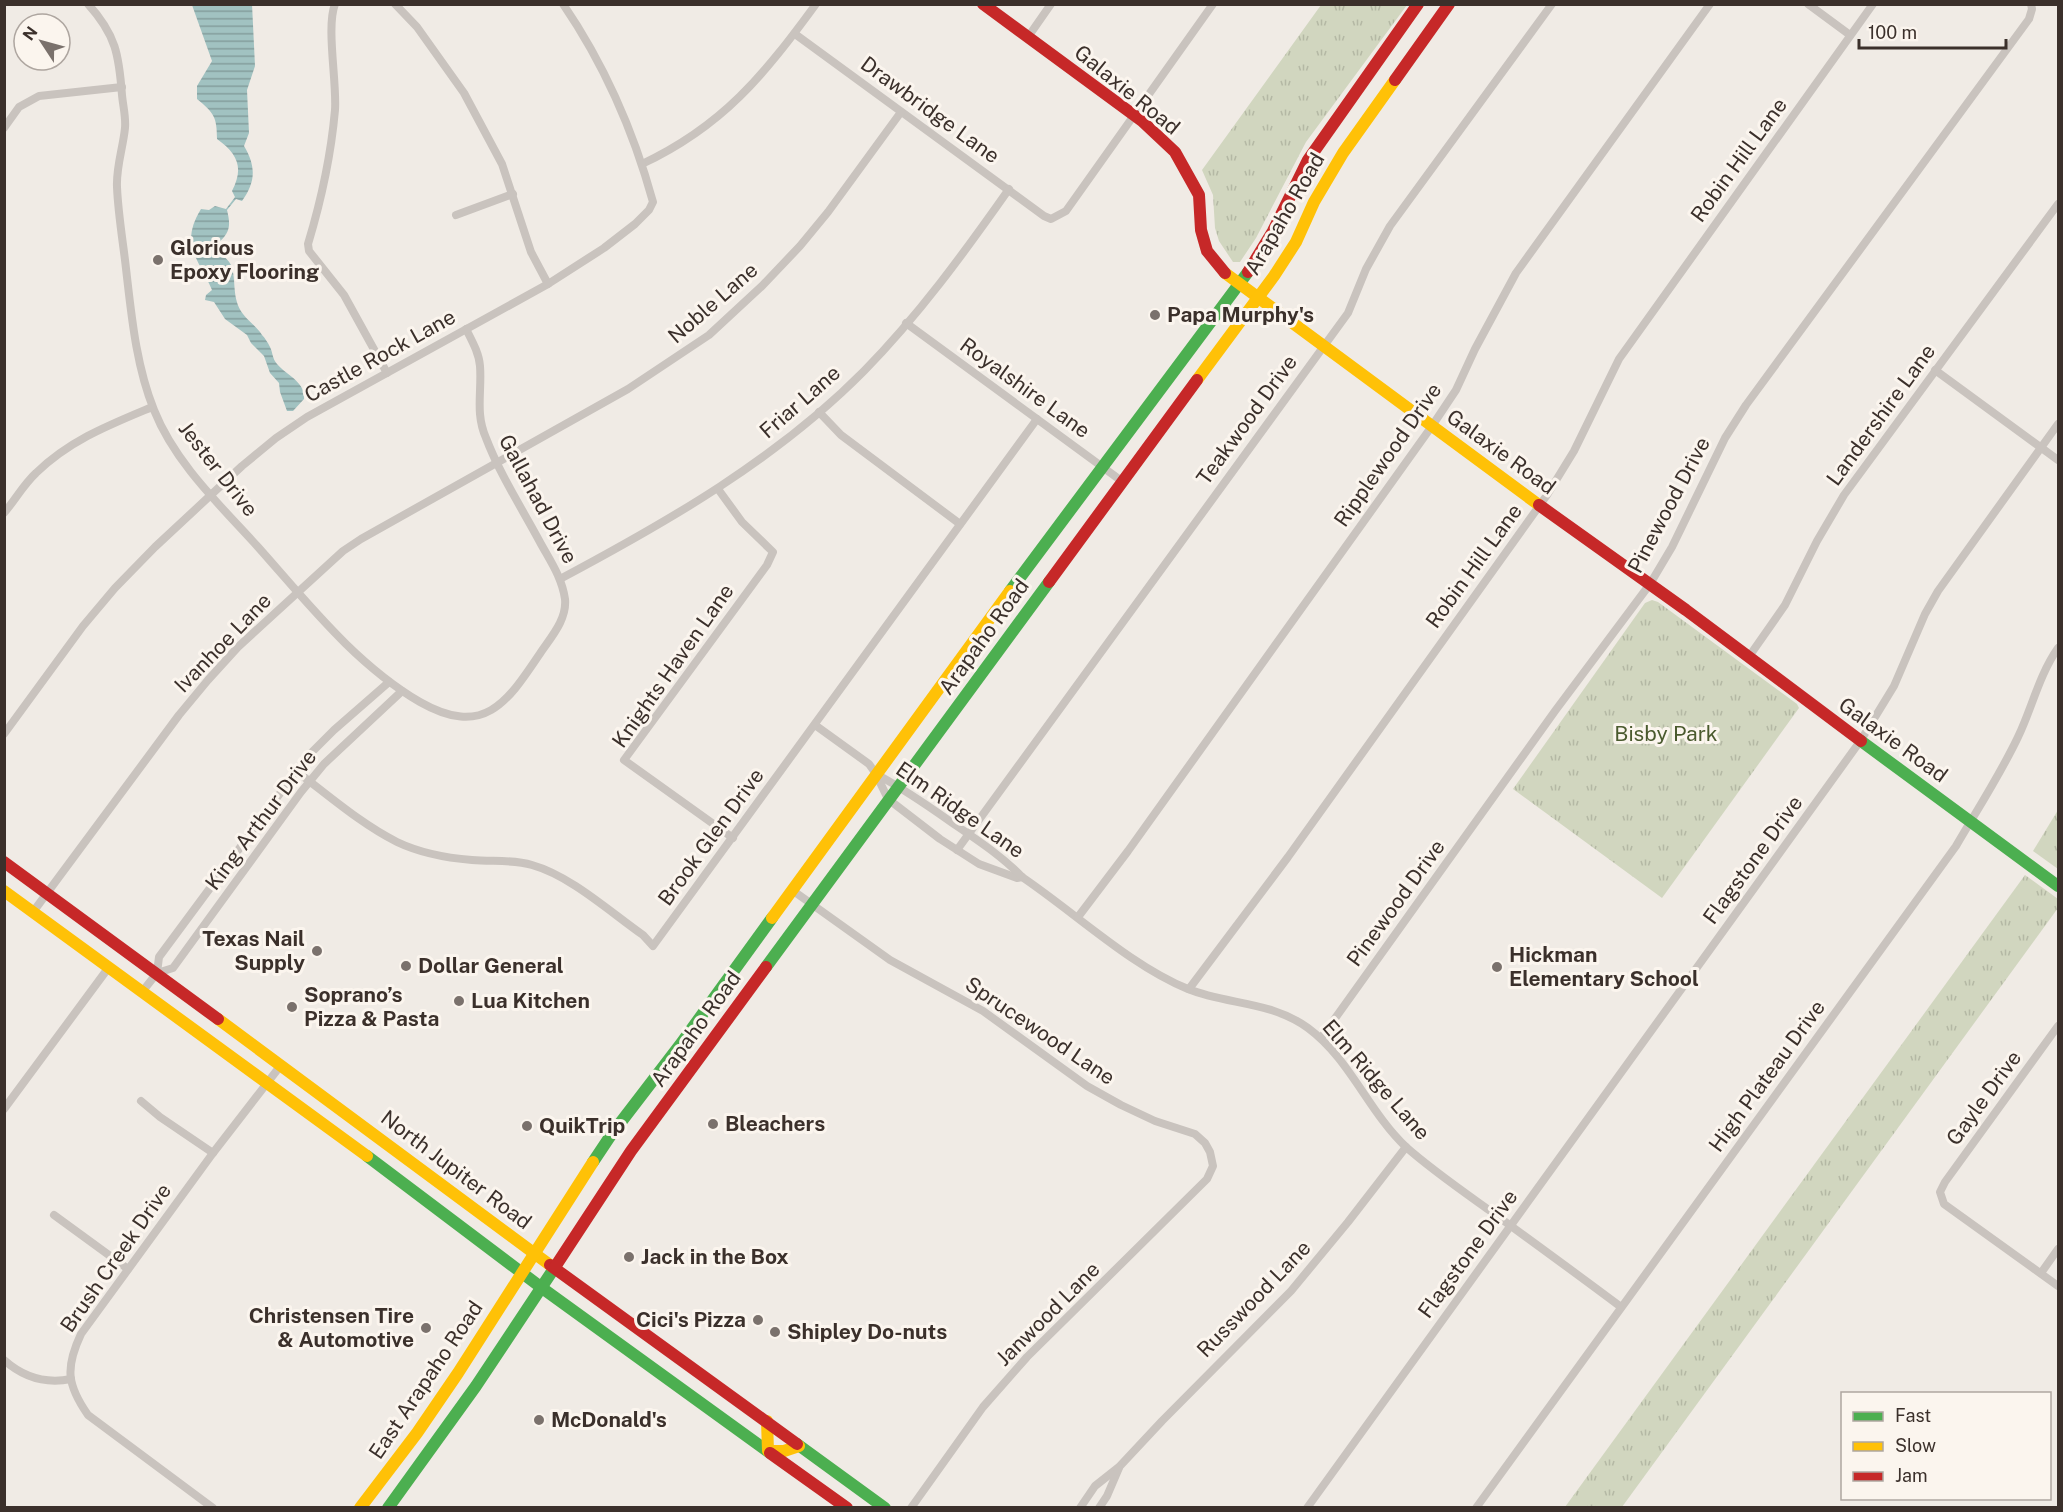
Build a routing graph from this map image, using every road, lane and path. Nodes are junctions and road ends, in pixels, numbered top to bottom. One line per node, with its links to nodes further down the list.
1 (88, 4): 19 (street, Jester Drive)
2 (335, 4): 35 (street)
3 (395, 4): 25 (street)
4 (563, 4): 23 (street, Castle Rock Lane)
5 (816, 4): 16 (street)
6 (983, 4): 18 (main road, Galaxie Road)
7 (1051, 4): 18 (street)
8 (1213, 4): 21 (street)
9 (1418, 4): 28 (main road, Arapaho Road)
10 (1449, 4): 30 (main road, Arapaho Road)
11 (1552, 4): 33 (street, Teakwood Drive)
12 (1710, 4): 40 (street, Ripplewood Drive)
13 (1808, 4): 17 (street)
14 (1873, 4): 17 (street, Robin Hill Lane)
15 (2031, 4): 52 (street, Pinewood Drive)
16 (795, 34): 20 (street, Drawbridge Lane); 23 (street)
17 (1850, 35): 48 (street, Robin Hill Lane)
18 (1028, 37): 21 (main road, Galaxie Road)
19 (122, 87): 22 (street); 36 (street, Jester Drive)
20 (901, 112): 24 (street, Drawbridge Lane); 43 (street, Noble Lane)
21 (1133, 115): 24 (street, Drawbridge Lane); 28 (main road, Galaxie Road)
22 (4, 128)
23 (642, 164): 29 (street, Castle Rock Lane)
24 (1009, 189): 31 (street, Friar Lane)
25 (513, 194): 27 (street); 29 (street)
26 (2058, 204): 34 (street, Landershire Lane)
27 (456, 215)
28 (1238, 283): 30 (main road, Galaxie Road); 44 (main road, Arapaho Road)
29 (548, 284): 32 (street, Castle Rock Lane)
30 (1258, 298): 33 (main road, Galaxie Road); 45 (main road, Arapaho Road)
31 (906, 323): 37 (street, Friar Lane); 38 (street, Royalshire Lane)
32 (466, 329): 35 (street, Castle Rock Lane); 43 (street, Gallahad Drive)
33 (1323, 345): 40 (main road, Galaxie Road); 67 (street, Teakwood Drive)
34 (1935, 370): 41 (street); 55 (street, Landershire Lane)
35 (387, 373): 47 (street, Castle Rock Lane)
36 (152, 406): 47 (street, Jester Drive); 49 (street)
37 (819, 412): 46 (street, Friar Lane); 50 (street)
38 (1037, 419): 44 (street, Royalshire Lane); 50 (street, Brook Glen Drive)
39 (2058, 424): 41 (street, Flagstone Drive)
40 (1432, 426): 48 (main road, Galaxie Road); 78 (street, Ripplewood Drive)
41 (2042, 447): 42 (street); 60 (street, Flagstone Drive)
42 (2058, 460)
43 (498, 463): 51 (street, Gallahad Drive); 53 (street, Ivanhoe Lane)
44 (1102, 466): 45 (street, Royalshire Lane); 62 (main road, Arapaho Road)
45 (1123, 482): 64 (main road, Arapaho Road)
46 (718, 489): 51 (street, Friar Lane); 68 (street, Knights Haven Lane)
47 (212, 495): 53 (street, Jester Drive); 59 (street, Castle Rock Lane)
48 (1540, 504): 52 (main road, Galaxie Road); 81 (street, Robin Hill Lane)
49 (4, 513)
50 (960, 524): 58 (street, Brook Glen Drive)
51 (560, 579): 57 (street, Gallahad Drive)
52 (1650, 584): 55 (main road, Galaxie Road); 84 (street, Pinewood Drive)
53 (298, 592): 56 (street, Jester Drive); 75 (street, Ivanhoe Lane)
54 (2058, 648): 66 (street, High Plateau Drive)
55 (1748, 658): 60 (main road, Galaxie Road)
56 (389, 682): 57 (street, Jester Drive); 61 (street, King Arthur Drive)
57 (402, 691): 63 (street, King Arthur Drive)
58 (815, 725): 62 (street, Elm Ridge Lane); 68 (street, Brook Glen Drive)
59 (4, 734)
60 (1861, 741): 66 (main road, Galaxie Road); 97 (street, Flagstone Drive)
61 (296, 771): 63 (street, Brook Glen Drive); 80 (street, King Arthur Drive)
62 (876, 774): 64 (street, Elm Ridge Lane); 65 (street, Elm Ridge Lane); 73 (main road, Arapaho Road)
63 (310, 782): 68 (street, Brook Glen Drive); 80 (street, King Arthur Drive)
64 (898, 786): 65 (main road, Arapaho Road); 67 (street, Elm Ridge Lane)
65 (888, 799): 69 (street, Elm Ridge Lane); 76 (main road, Arapaho Road)
66 (1970, 821): 72 (main road, Galaxie Road); 106 (street, High Plateau Drive)
67 (968, 834): 69 (street, Teakwood Drive); 71 (street, Elm Ridge Lane)
68 (733, 838)
69 (957, 850): 71 (street, Elm Ridge Lane)
70 (4, 862): 75 (main road, North Jupiter Road)
71 (1022, 877): 78 (street, Elm Ridge Lane)
72 (2058, 886)
73 (792, 890): 76 (street, Sprucewood Lane); 85 (main road, Arapaho Road)
74 (4, 891): 77 (main road, North Jupiter Road)
75 (47, 893): 77 (street, Ivanhoe Lane); 80 (main road, North Jupiter Road)
76 (812, 903): 86 (main road, Arapaho Road); 92 (street, Sprucewood Lane)
77 (33, 912): 79 (main road, North Jupiter Road)
78 (1078, 917): 81 (street, Elm Ridge Lane)
79 (109, 967): 82 (main road, North Jupiter Road); 90 (street)
80 (157, 973): 82 (street, King Arthur Drive); 87 (main road, North Jupiter Road)
81 (1189, 989): 84 (street, Elm Ridge Lane)
82 (142, 992): 88 (main road, North Jupiter Road)
83 (2058, 1026): 103 (street, Gayle Drive)
84 (1321, 1038): 91 (street, Elm Ridge Lane)
85 (680, 1045): 86 (main road); 99 (main road, Arapaho Road)
86 (699, 1058): 101 (main road, Arapaho Road)
87 (280, 1065): 88 (street, Brush Creek Drive); 94 (main road, North Jupiter Road)
88 (266, 1082): 93 (street, Brush Creek Drive); 95 (main road, North Jupiter Road)
89 (141, 1101): 93 (street)
90 (4, 1109)
91 (1406, 1147): 97 (street, Elm Ridge Lane); 114 (street, Russwood Lane)
92 (1210, 1152): 122 (street, Janwood Lane)
93 (213, 1153): 100 (street, Brush Creek Drive)
94 (415, 1163): 95 (main road); 99 (main road, North Jupiter Road)
95 (402, 1182): 102 (main road, North Jupiter Road)
96 (54, 1215): 100 (street)
97 (1510, 1226): 106 (street, Elm Ridge Lane); 125 (street, Flagstone Drive)
98 (2058, 1249): 103 (street)
99 (534, 1252): 101 (main road, North Jupiter Road); 102 (main road, Arapaho Road)
100 (128, 1269): 109 (street, Brush Creek Drive)
101 (555, 1269): 105 (main road, Arapaho Road); 108 (main road, North Jupiter Road)
102 (522, 1271): 105 (main road, North Jupiter Road); 115 (main road, East Arapaho Road)
103 (2041, 1273): 104 (street)
104 (2058, 1286)
105 (542, 1288): 110 (main road, North Jupiter Road); 116 (main road, East Arapaho Road)
106 (1621, 1307): 126 (street, High Plateau Drive)
107 (4, 1360): 109 (street)
108 (689, 1365): 110 (main road); 111 (main road, North Jupiter Road)
109 (71, 1379): 117 (street, Brush Creek Drive)
110 (675, 1383): 113 (main road, North Jupiter Road)
111 (767, 1421): 112 (main road, North Jupiter Road); 113 (main road)
112 (799, 1446): 113 (main road); 121 (main road, North Jupiter Road)
113 (768, 1451): 120 (main road, North Jupiter Road)
114 (1119, 1467): 123 (street, Russwood Lane); 124 (street, Russwood Lane)
115 (390, 1469): 116 (main road); 118 (main road, East Arapaho Road)
116 (410, 1478): 119 (main road, East Arapaho Road)
117 (213, 1508)
118 (360, 1508)
119 (388, 1508)
120 (847, 1508)
121 (885, 1508)
122 (911, 1508)
123 (1080, 1508)
124 (1099, 1508)
125 (1307, 1508)
126 (1476, 1508)

